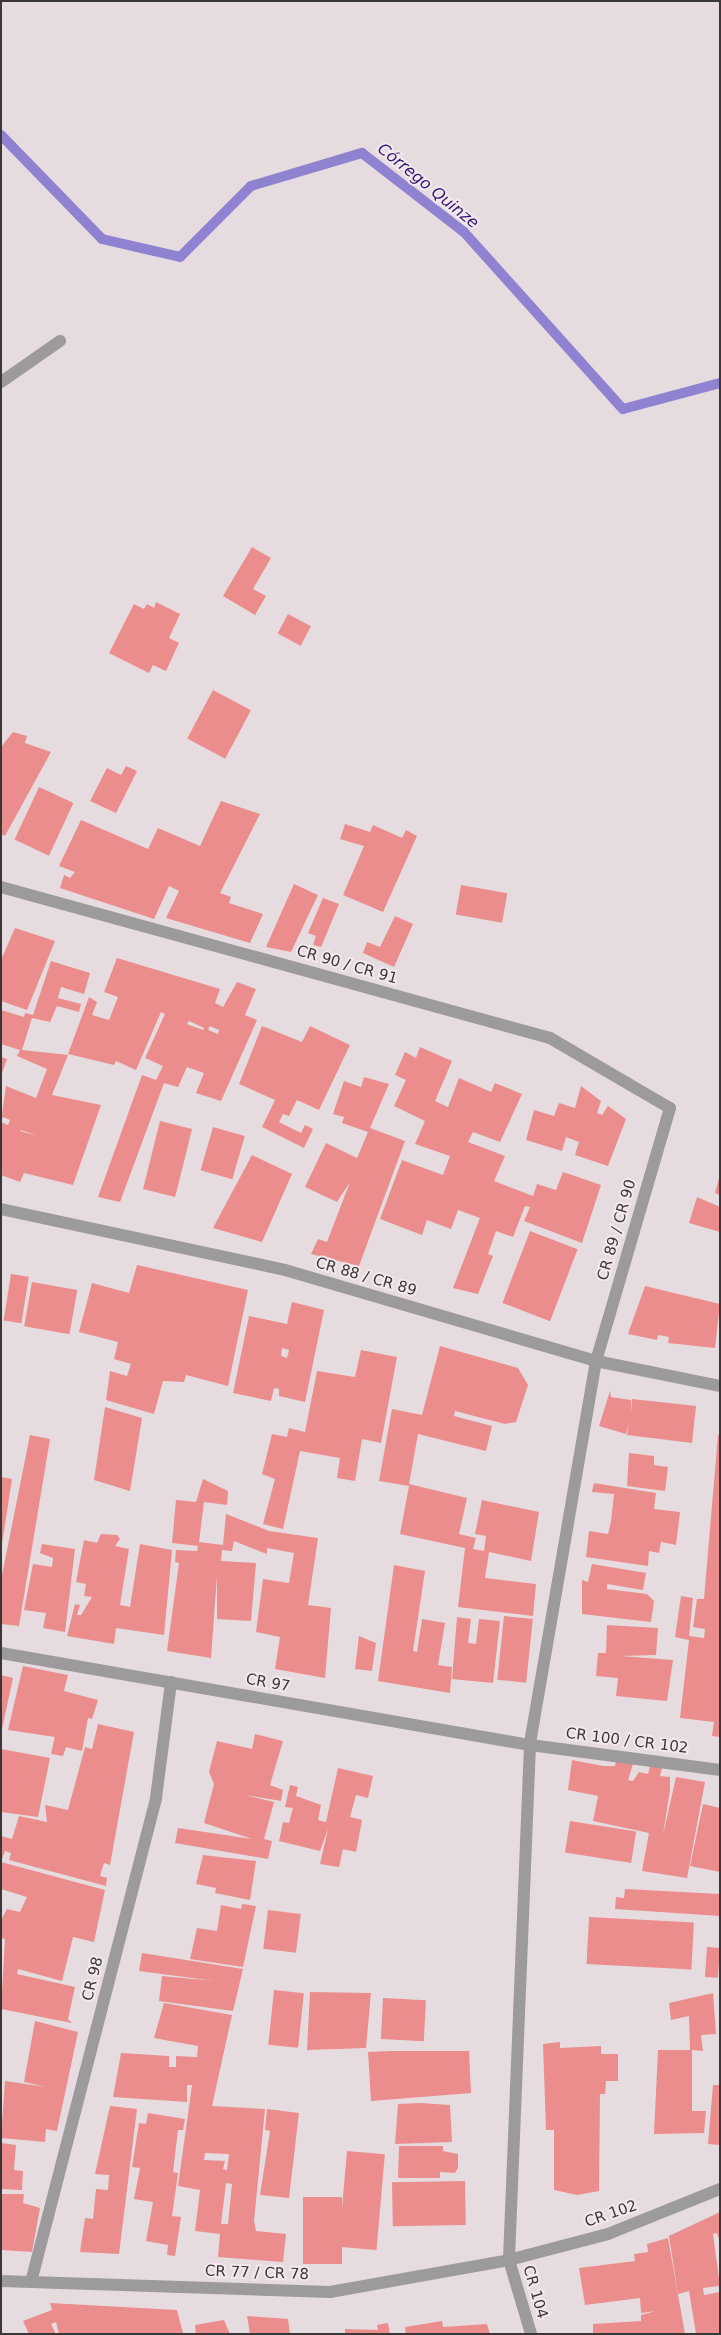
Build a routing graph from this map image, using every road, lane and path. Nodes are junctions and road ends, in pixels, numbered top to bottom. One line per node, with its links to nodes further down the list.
1 (60, 341): 2 (street)
2 (1, 382)
3 (1, 887): 4 (street, CR 90 / CR 91)
4 (670, 1108): 6 (street, CR 89 / CR 90)
5 (1, 1209): 6 (street, CR 88 / CR 89)
6 (596, 1361): 7 (street, CR 88 / CR 89); 10 (street, CR 89 / CR 90)
7 (720, 1386)
8 (1, 1653): 9 (street, CR 97)
9 (171, 1682): 10 (street, CR 97); 15 (street, CR 98)
10 (530, 1745): 11 (street, CR 100 / CR 102); 13 (street, CR 104)
11 (720, 1770)
12 (720, 2189): 13 (street, CR 102)
13 (509, 2260): 15 (street, CR 77 / CR 78); 16 (street, CR 104)
14 (1, 2281): 15 (street, CR 77 / CR 78)
15 (32, 2282)
16 (531, 2334)

